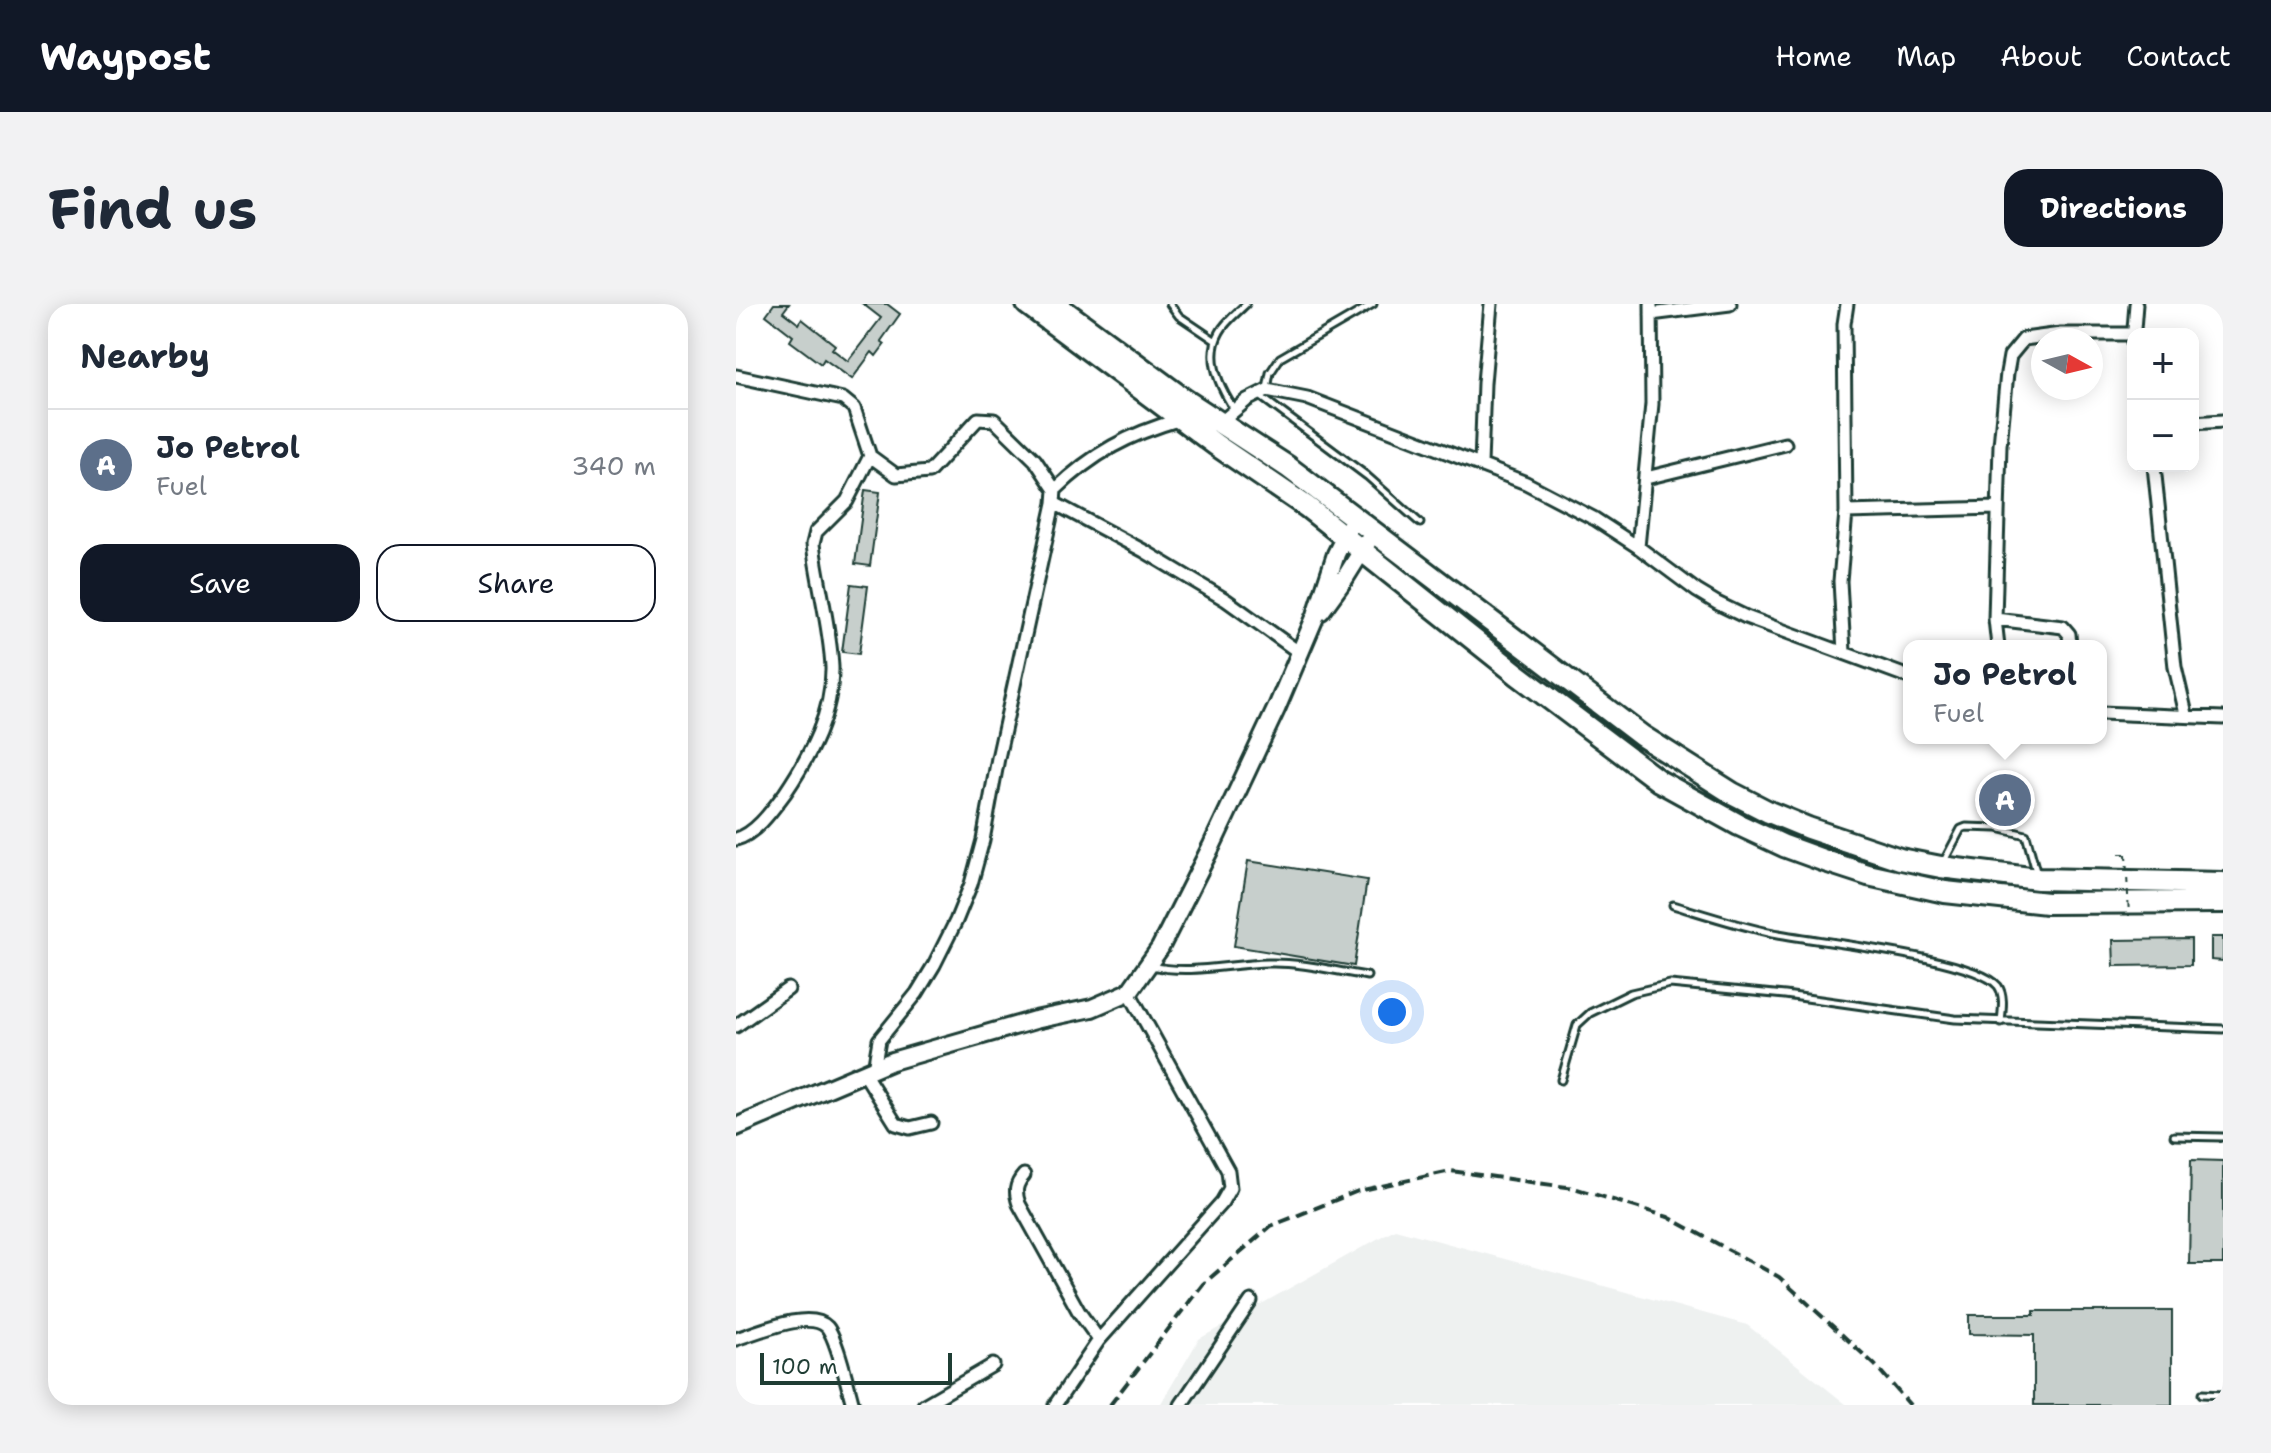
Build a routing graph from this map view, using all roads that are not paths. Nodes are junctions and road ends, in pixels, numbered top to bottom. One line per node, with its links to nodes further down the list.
1 (1027, 304): 17 (highway)
2 (1055, 304): 16 (highway)
3 (1170, 304): 13 (lane)
4 (1246, 304): 13 (lane)
5 (1373, 304): 15 (lane)
6 (1491, 304): 22 (street)
7 (1730, 304): 10 (street)
8 (1847, 304): 28 (street)
9 (2136, 304): 11 (street)
10 (1651, 309): 24 (street)
11 (2133, 328)
12 (2127, 338): 27 (street)
13 (1216, 341): 16 (lane)
14 (736, 376): 21 (street)
15 (1262, 392): 16 (street); 22 (street); 30 (lane)
16 (1227, 416): 29 (highway)
17 (1181, 419): 25 (street); 32 (highway)
18 (2223, 421): 19 (street)
19 (2199, 423)
20 (1785, 444): 24 (street)
21 (870, 456): 25 (street); 45 (street)
22 (1481, 464): 33 (street)
23 (2155, 472): 43 (street)
24 (1646, 478): 33 (street)
25 (1055, 490): 26 (street)
26 (1054, 503): 40 (street); 58 (street)
27 (1997, 508): 28 (street); 36 (street)
28 (1846, 512): 39 (street)
29 (1354, 517): 31 (highway); 32 (street)
30 (1420, 523)
31 (1373, 532): 34 (street); 46 (highway)
32 (1344, 537): 34 (highway); 35 (street)
33 (1638, 547): 39 (street)
34 (1361, 552): 35 (street); 49 (highway)
35 (1316, 615): 40 (street)
36 (1995, 619): 37 (street); 38 (street)
37 (1997, 640)
38 (2070, 640)
39 (1844, 652): 41 (street)
40 (1300, 653): 51 (street)
41 (1903, 675)
42 (2107, 713): 43 (street)
43 (2186, 714): 44 (street)
44 (2223, 718)
45 (736, 839)
46 (1941, 867): 47 (highway); 47 (lane)
47 (2038, 879): 48 (highway)
48 (2223, 883)
49 (2223, 902)
50 (1673, 905): 55 (lane)
51 (1150, 966): 52 (lane); 54 (street)
52 (1367, 976)
53 (788, 989): 56 (street)
54 (1129, 992): 58 (street); 67 (street)
55 (2001, 1022): 57 (lane); 59 (lane)
56 (736, 1026)
57 (2223, 1029)
58 (869, 1071): 60 (street); 61 (street)
59 (1561, 1080)
60 (931, 1123)
61 (736, 1127)
62 (2174, 1136): 63 (lane)
63 (2223, 1137)
64 (1024, 1175): 67 (street)
65 (1251, 1301): 74 (street)
66 (736, 1339): 71 (street)
67 (1099, 1340): 73 (street)
68 (993, 1365): 72 (street)
69 (2202, 1394): 70 (lane)
70 (2223, 1395)
71 (853, 1405)
72 (924, 1405)
73 (1055, 1405)
74 (1181, 1405)

